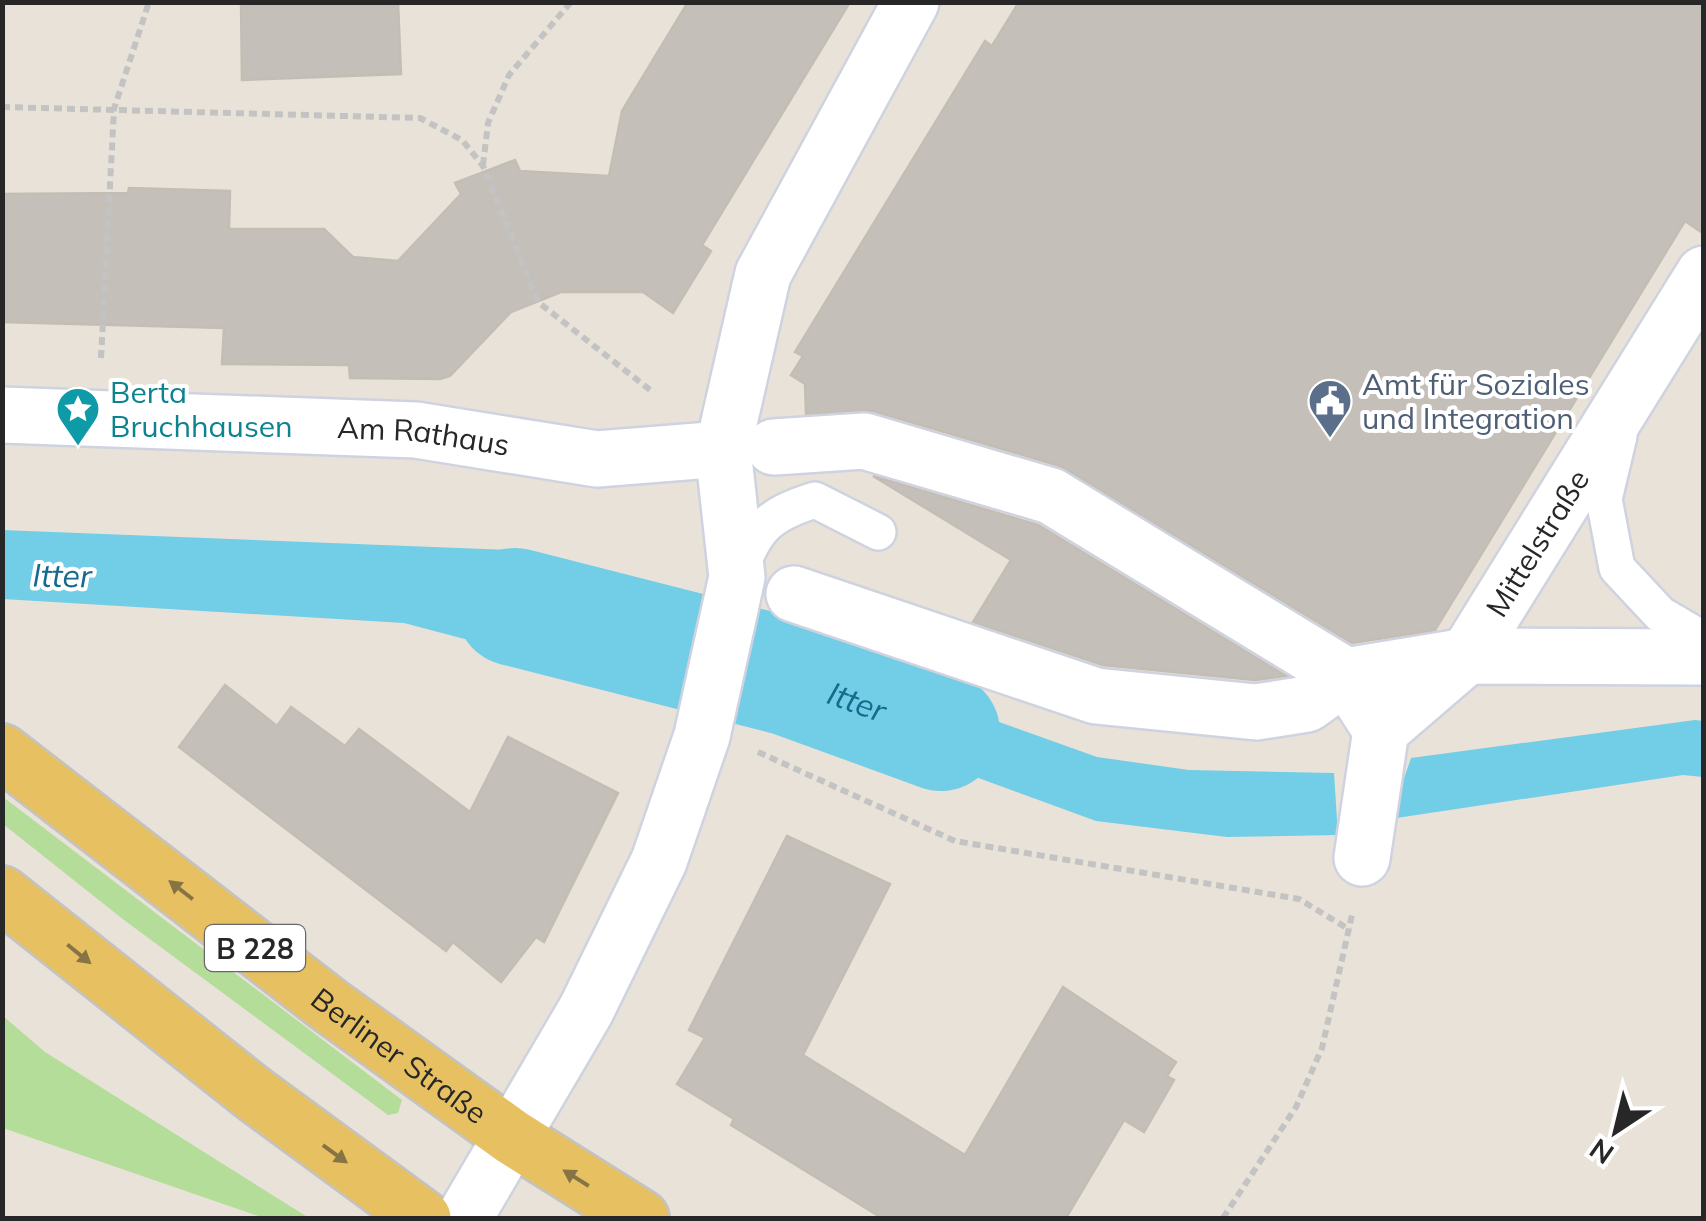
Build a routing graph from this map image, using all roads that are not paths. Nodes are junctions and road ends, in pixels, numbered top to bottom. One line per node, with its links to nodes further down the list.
1 (911, 2): 5 (street)
2 (1704, 274): 3 (street, Mittelstraße)
3 (1628, 396): 9 (lane); 10 (street, Mittelstraße)
4 (2, 415): 5 (street, Am Rathaus)
5 (748, 448): 7 (street); 12 (street, Am Rathaus)
6 (878, 532): 7 (lane)
7 (737, 577): 17 (street)
8 (794, 594): 12 (street)
9 (1704, 640)
10 (1466, 656): 11 (street); 12 (street); 13 (street, Mittelstraße)
11 (1704, 657)
12 (1346, 676): 13 (street)
13 (1381, 730): 15 (street)
14 (2, 752): 17 (main road, Berliner Straße / B 228, one-way to 14)
15 (1362, 858)
16 (2, 894): 18 (main road, one-way to 18)
17 (512, 1137): 19 (street, Berliner Straße); 20 (main road, Berliner Straße / B 228, one-way to 17)
18 (423, 1218)
19 (464, 1218)
20 (641, 1218)

